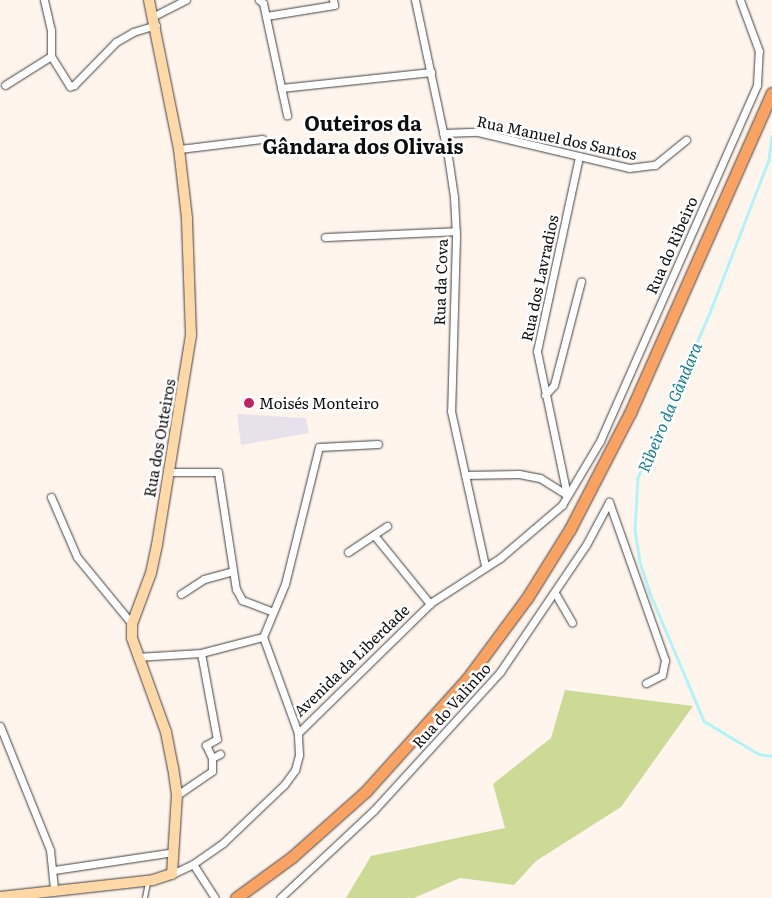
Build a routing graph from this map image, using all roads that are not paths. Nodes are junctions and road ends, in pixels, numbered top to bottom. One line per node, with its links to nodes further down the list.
1 (44, 0): 10 (street)
2 (149, 0): 9 (street, Rua dos Outeiros)
3 (186, 0): 9 (street)
4 (259, 0): 8 (street)
5 (333, 0): 8 (street)
6 (414, 0): 11 (street, Rua da Cova)
7 (740, 0): 28 (street, Rua do Ribeiro)
8 (266, 16): 13 (street)
9 (155, 20): 10 (street); 19 (street, Rua dos Outeiros)
10 (52, 56): 12 (street)
11 (431, 72): 13 (street); 16 (street, Rua da Cova)
12 (5, 86)
13 (282, 88): 15 (street)
14 (772, 93): 60 (main road)
15 (287, 115)
16 (443, 133): 20 (street, Rua Manuel dos Santos); 21 (street, Rua da Cova)
17 (262, 140): 19 (street)
18 (686, 140): 20 (street, Rua Manuel dos Santos)
19 (179, 149): 26 (street, Rua dos Outeiros)
20 (579, 156): 24 (street, Rua dos Lavradios)
21 (456, 231): 22 (street); 27 (street, Rua da Cova)
22 (325, 237)
23 (581, 282): 24 (street)
24 (545, 395): 28 (street, Rua dos Lavradios)
25 (378, 444): 38 (street)
26 (166, 472): 34 (street); 40 (street, Rua dos Outeiros)
27 (466, 475): 28 (street); 33 (street, Rua da Cova)
28 (567, 495): 33 (street, Rua do Ribeiro)
29 (51, 496): 40 (street)
30 (387, 526): 31 (street)
31 (374, 535): 32 (street); 37 (street)
32 (348, 552)
33 (485, 565): 37 (street, Avenida da Liberdade)
34 (233, 571): 36 (street); 38 (street)
35 (555, 593): 39 (street); 44 (street, Rua do Valinho); 61 (street, Rua do Valinho)
36 (181, 594)
37 (430, 604): 46 (street, Avenida da Liberdade)
38 (273, 612): 41 (street)
39 (572, 622)
40 (132, 624): 43 (street, Rua dos Outeiros)
41 (262, 637): 42 (street); 46 (street)
42 (201, 653): 43 (street); 48 (street)
43 (137, 657): 49 (street, Rua dos Outeiros)
44 (646, 683)
45 (0, 726): 52 (street)
46 (298, 733): 51 (street, Avenida da Liberdade)
47 (220, 754): 48 (street)
48 (212, 758): 49 (street)
49 (177, 795): 50 (street, Rua dos Outeiros)
50 (174, 852): 52 (street); 53 (street, Rua dos Outeiros)
51 (193, 864): 53 (street, Avenida da Liberdade); 59 (street)
52 (54, 870): 55 (street)
53 (172, 874): 54 (street, Avenida da Liberdade)
54 (148, 880): 55 (street, Avenida da Liberdade); 58 (lane)
55 (54, 889): 56 (street, Avenida da Liberdade)
56 (31, 895): 57 (street, Avenida da Liberdade)
57 (0, 896)
58 (145, 898)
59 (215, 898)
60 (236, 898)
61 (280, 898)

